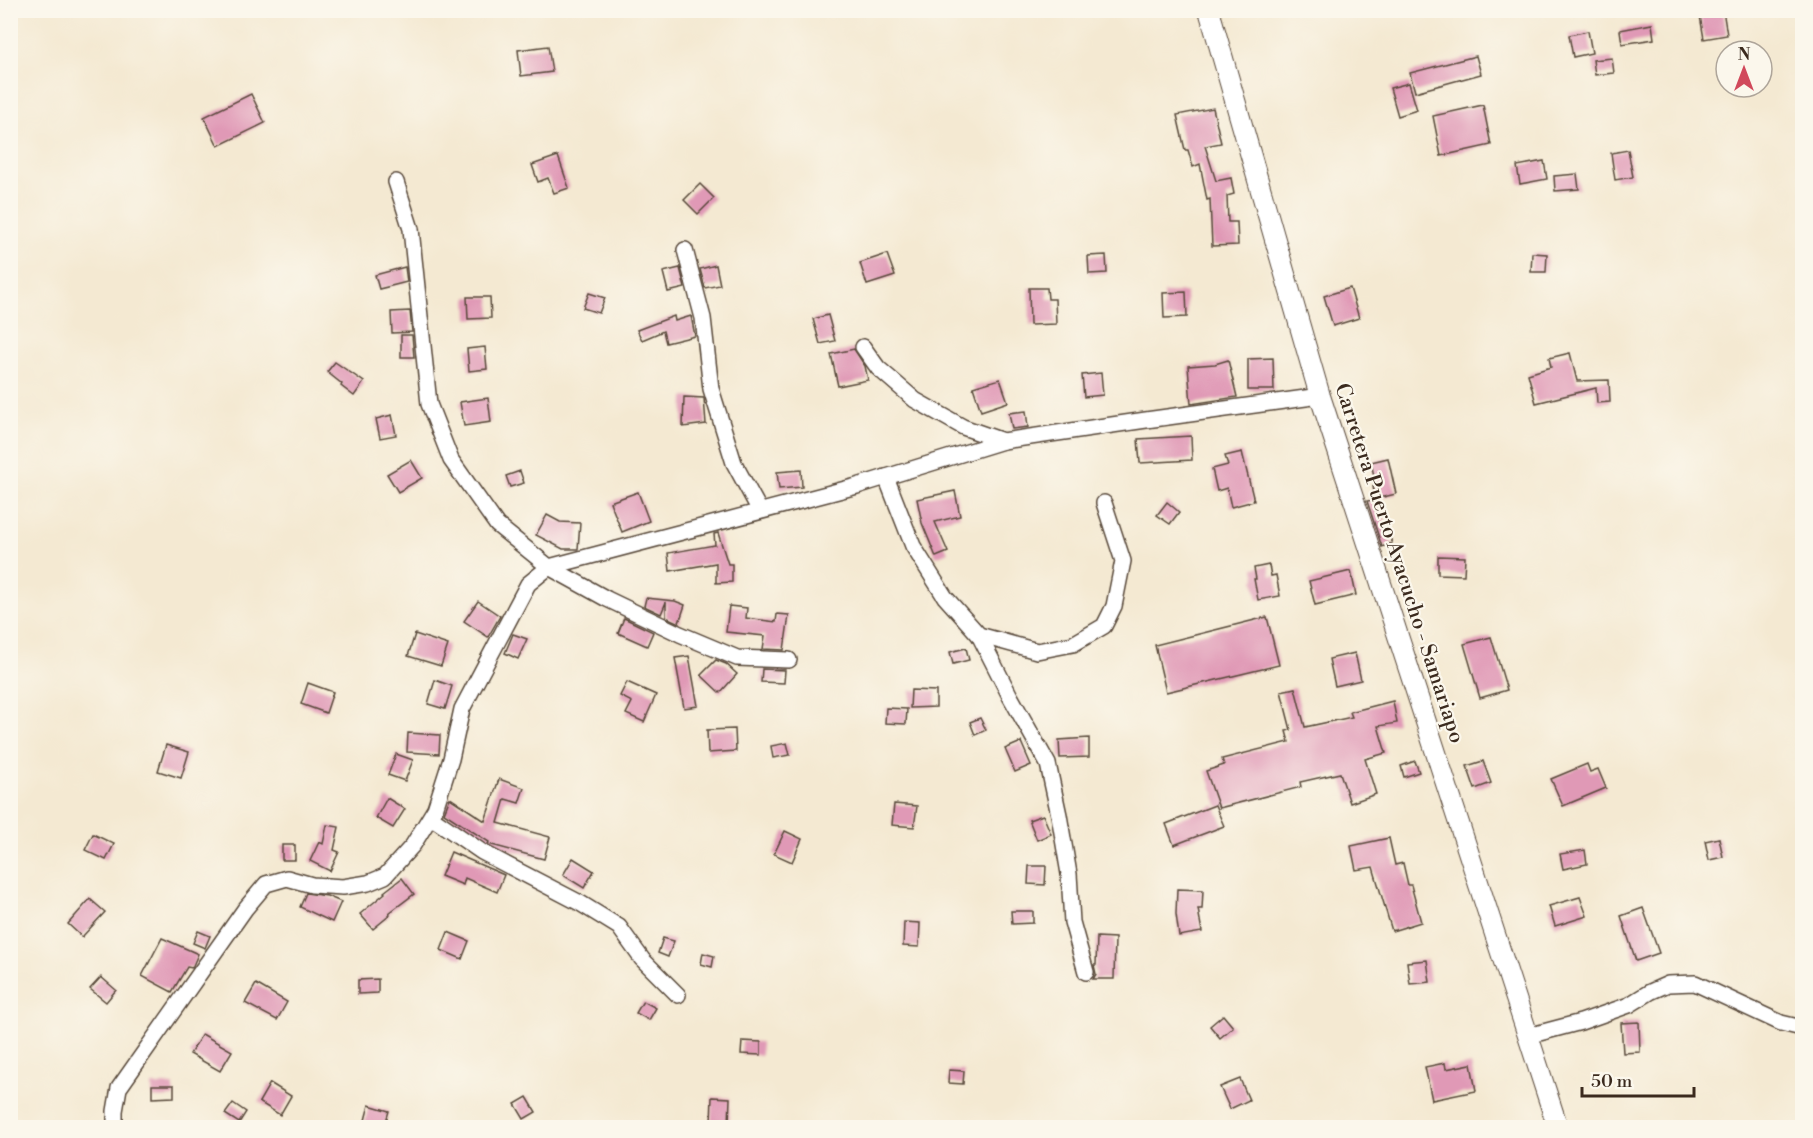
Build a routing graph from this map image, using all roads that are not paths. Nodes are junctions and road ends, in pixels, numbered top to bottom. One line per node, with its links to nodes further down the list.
1 (1209, 10): 5 (street, Carretera Puerto Ayacucho - Samariapo)
2 (396, 182): 10 (street)
3 (685, 250): 9 (street)
4 (863, 346): 6 (street)
5 (1320, 396): 6 (street); 17 (street, Carretera Puerto Ayacucho - Samariapo)
6 (1003, 441): 7 (street)
7 (886, 477): 9 (street); 11 (street)
8 (1104, 503): 11 (street)
9 (760, 511): 10 (street)
10 (549, 567): 12 (street); 13 (street)
11 (979, 635): 14 (street)
12 (789, 660)
13 (430, 817): 15 (street); 18 (street)
14 (1086, 972)
15 (678, 995)
16 (1803, 1028): 17 (street)
17 (1528, 1036): 19 (street, Carretera Puerto Ayacucho - Samariapo)
18 (115, 1128)
19 (1558, 1128)

